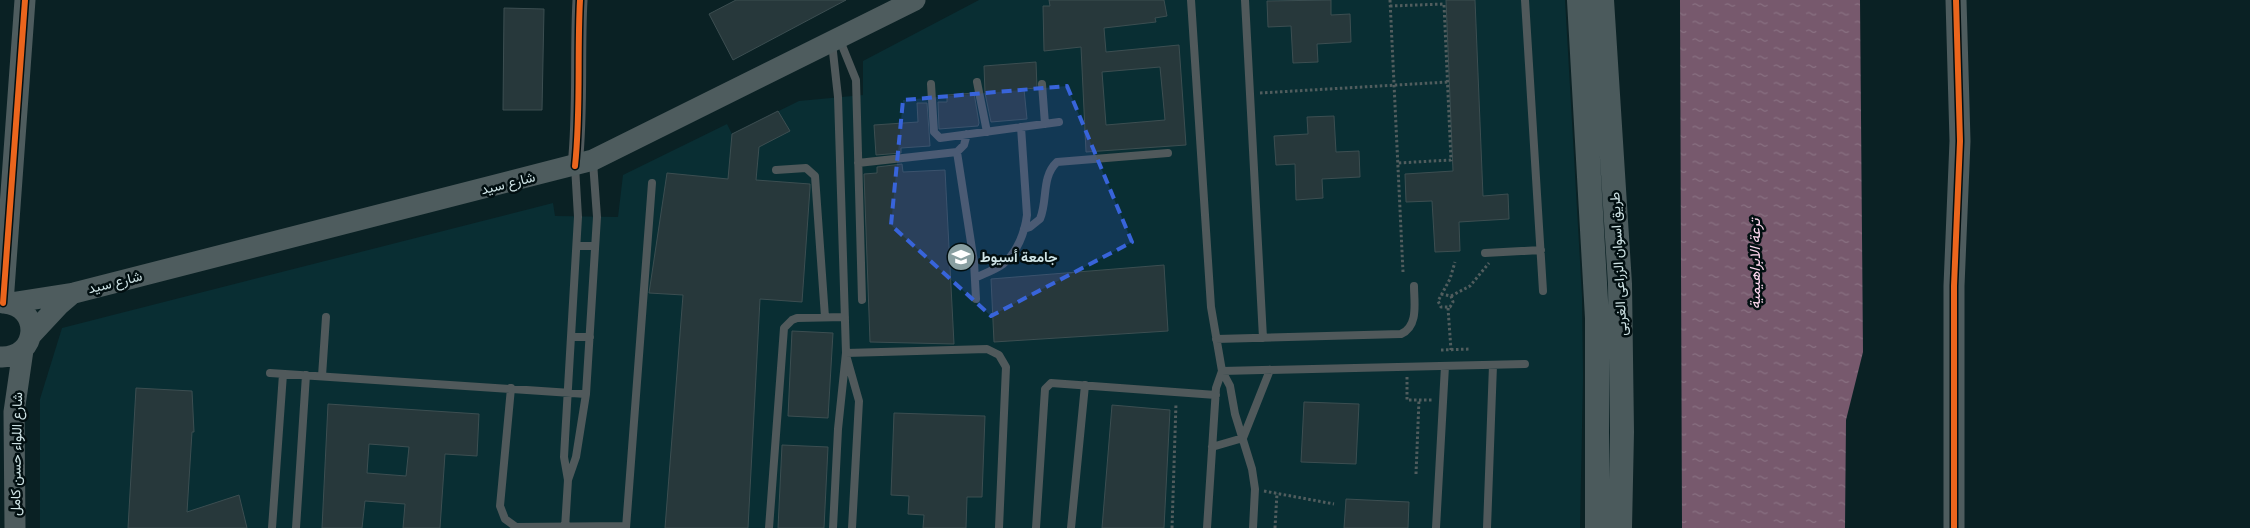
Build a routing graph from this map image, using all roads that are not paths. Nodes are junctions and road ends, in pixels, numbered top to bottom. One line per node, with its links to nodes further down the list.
1 (25, 0): 36 (main road)
2 (580, 0): 21 (street)
3 (915, 0): 10 (main road, شارع سيد)
4 (1192, 0): 43 (lane)
5 (1245, 0): 42 (lane)
6 (1525, 0): 28 (lane)
7 (1579, 0): 80 (main road, طريق اسوان الزراعى الغربى)
8 (1602, 0): 81 (main road, طريق اسوان الزراعى الغربى)
9 (1956, 0): 82 (main road)
10 (835, 40): 21 (main road, شارع سيد); 22 (lane); 38 (lane)
11 (977, 82): 17 (lane)
12 (931, 84): 18 (lane)
13 (1042, 84): 15 (lane)
14 (1059, 122): 15 (lane)
15 (1045, 124): 16 (lane)
16 (1021, 128): 17 (lane); 25 (lane)
17 (987, 132): 18 (lane)
18 (967, 134): 19 (lane)
19 (956, 152): 22 (lane); 30 (lane)
20 (1168, 153): 25 (lane)
21 (584, 163): 26 (lane); 27 (lane); 33 (main road, شارع سيد)
22 (858, 163): 35 (lane)
23 (776, 170): 39 (lane)
24 (652, 183): 66 (lane)
25 (1024, 229): 30 (lane)
26 (576, 246): 27 (lane); 40 (lane)
27 (595, 246): 41 (lane)
28 (1540, 250): 29 (lane); 32 (lane)
29 (1489, 253)
30 (974, 278): 34 (lane)
31 (1414, 286): 42 (lane)
32 (1543, 291)
33 (74, 293): 36 (main road, شارع سيد); 44 (main road, شارع سيد)
34 (976, 299)
35 (862, 300)
36 (4, 303): 44 (main road)
37 (326, 317): 55 (lane)
38 (845, 317): 39 (lane); 45 (lane)
39 (824, 318): 70 (lane)
40 (571, 337): 41 (lane); 58 (lane)
41 (590, 337): 59 (lane)
42 (1263, 338): 43 (lane)
43 (1216, 339): 51 (lane)
44 (27, 343): 46 (main road); 67 (main road, شارع اللواء حسن كامل)
45 (846, 353): 71 (lane); 72 (lane); 73 (lane)
46 (0, 357)
47 (1525, 364): 48 (lane)
48 (1493, 365): 49 (lane); 79 (lane)
49 (1445, 366): 50 (lane); 78 (lane)
50 (1270, 370): 51 (lane); 61 (lane)
51 (1222, 371): 60 (lane); 61 (lane)
52 (270, 373): 53 (lane)
53 (283, 374): 54 (lane); 68 (lane)
54 (306, 375): 55 (lane); 69 (lane)
55 (322, 376): 57 (lane)
56 (1085, 385): 60 (lane); 74 (lane); 75 (lane)
57 (511, 388): 58 (lane); 64 (lane)
58 (568, 393): 59 (lane); 63 (lane)
59 (586, 394): 63 (lane)
60 (1216, 394): 62 (lane)
61 (1243, 438): 62 (lane); 77 (lane)
62 (1212, 447): 76 (lane)
63 (568, 480): 65 (lane)
64 (515, 527): 65 (lane)
65 (565, 527): 66 (lane)
66 (626, 527)
67 (16, 528)
68 (272, 528)
69 (296, 528)
70 (769, 528)
71 (833, 528)
72 (852, 528)
73 (999, 528)
74 (1036, 528)
75 (1071, 528)
76 (1207, 528)
77 (1253, 528)
78 (1436, 528)
79 (1487, 528)
80 (1597, 528)
81 (1620, 528)
82 (1954, 528)

